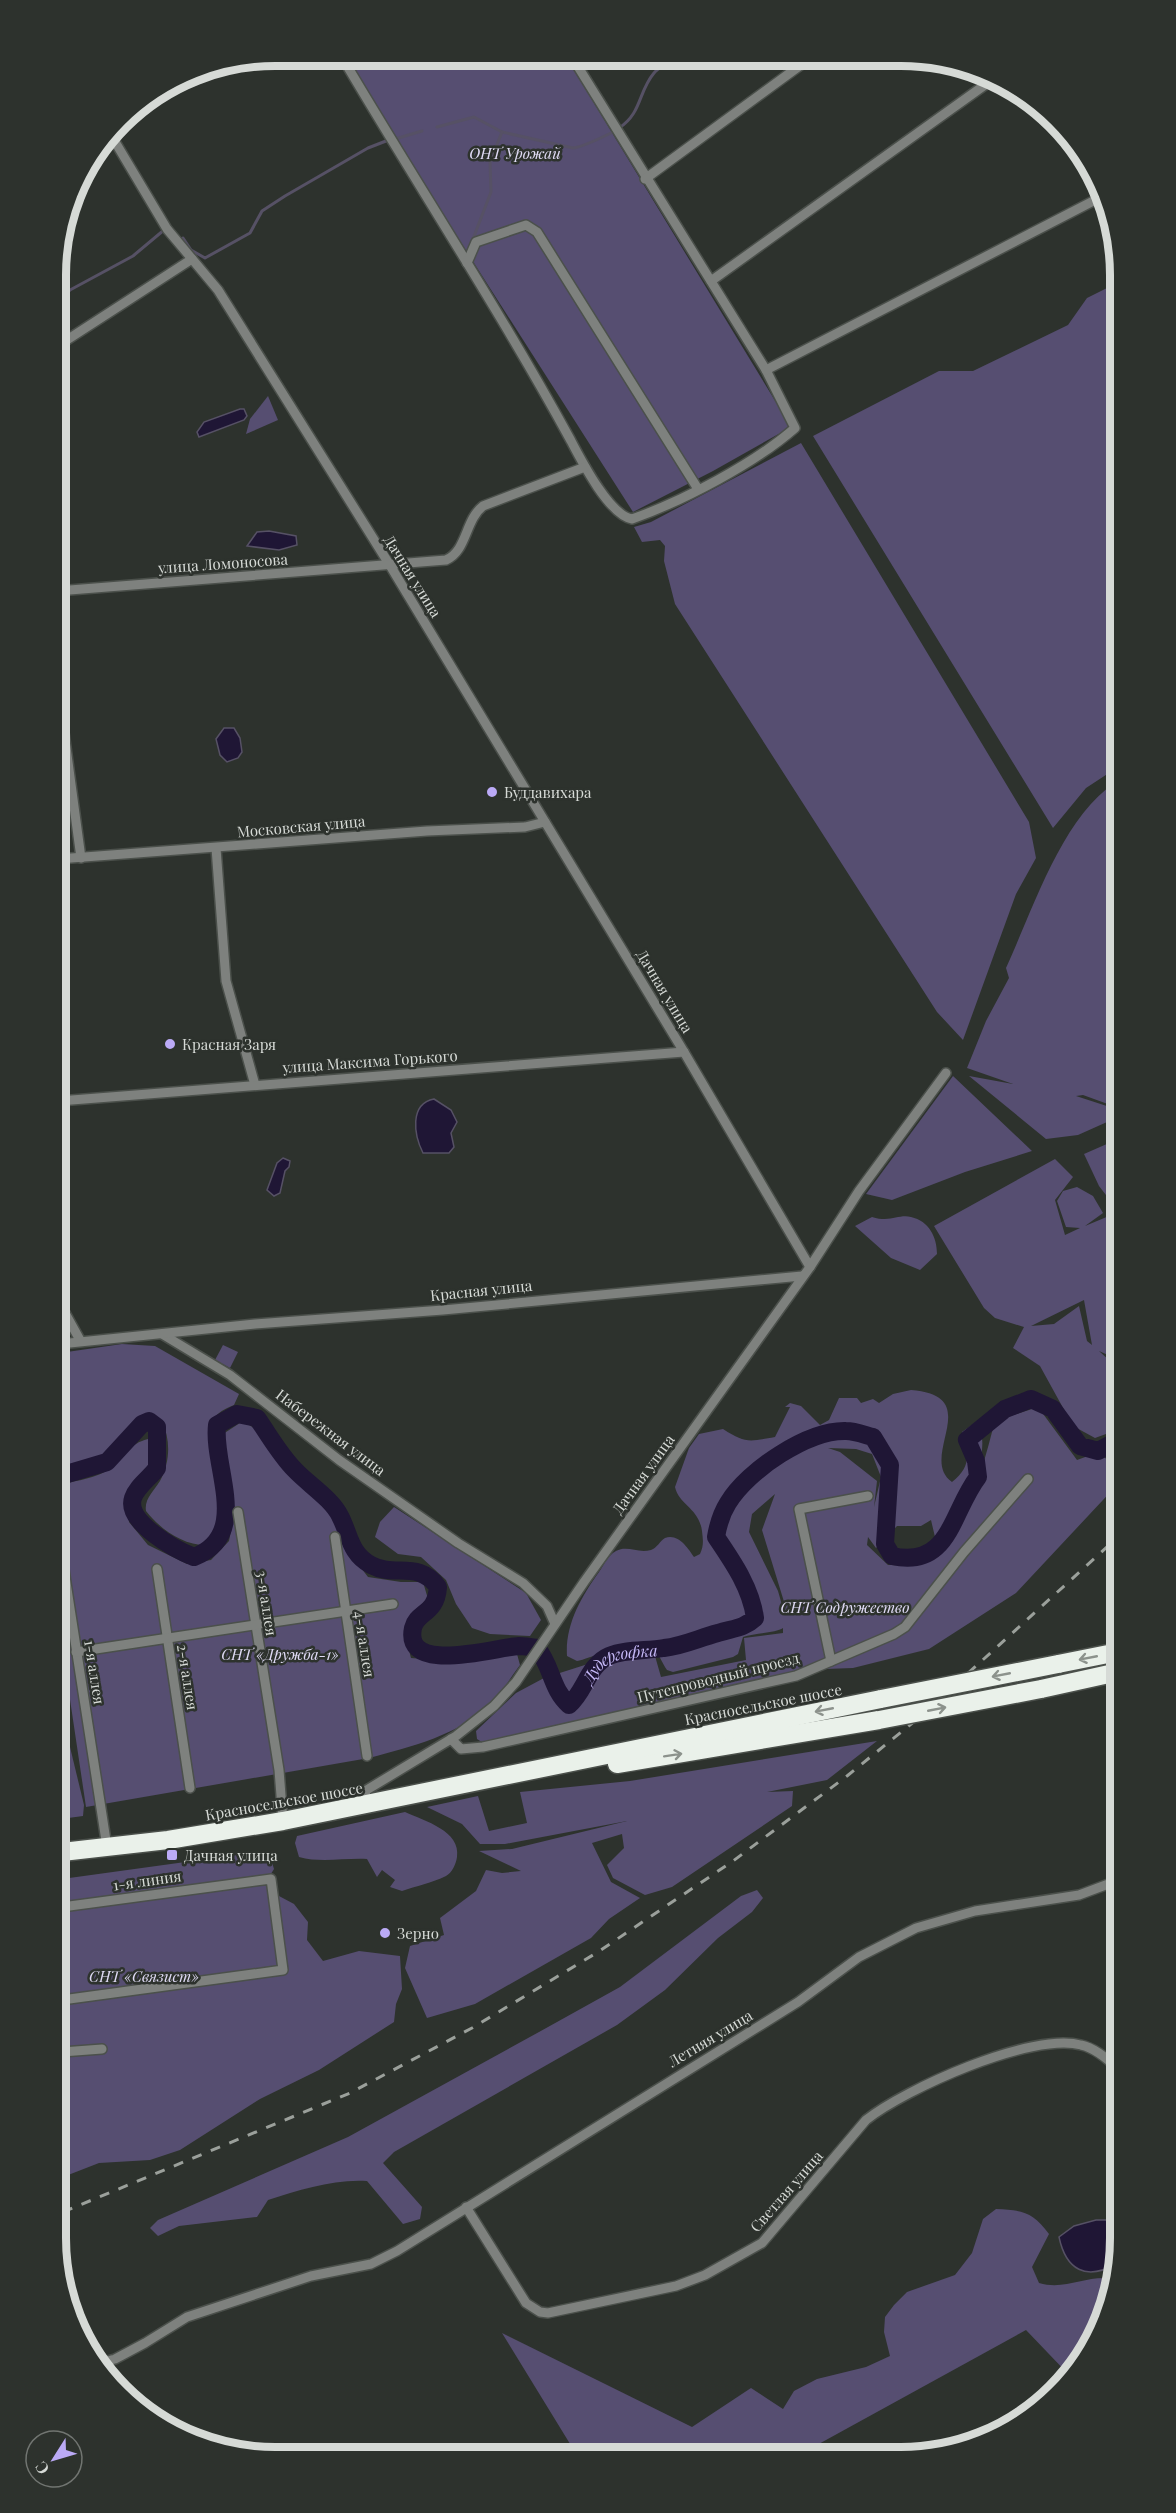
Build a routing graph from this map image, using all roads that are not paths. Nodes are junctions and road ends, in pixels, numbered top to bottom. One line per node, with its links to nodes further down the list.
1 (347, 66): 9 (street)
2 (577, 66): 6 (street)
3 (799, 66): 6 (street)
4 (986, 84): 10 (street)
5 (115, 141): 8 (street, Дачная улица)
6 (645, 179): 10 (street)
7 (1096, 200): 12 (street)
8 (192, 260): 11 (street); 15 (street, Дачная улица)
9 (467, 263): 13 (street); 14 (street)
10 (711, 281): 12 (street)
11 (66, 340)
12 (766, 370): 14 (street)
13 (585, 467): 14 (street); 15 (street, улица Ломоносова)
14 (698, 489)
15 (391, 567): 16 (street, улица Ломоносова); 18 (street, Дачная улица)
16 (66, 590)
17 (66, 747): 20 (street)
18 (545, 822): 19 (street, Московская улица); 22 (street, Дачная улица)
19 (216, 848): 20 (street, Московская улица); 24 (street)
20 (81, 858): 21 (street, Московская улица)
21 (66, 859)
22 (684, 1052): 24 (street, улица Максима Горького); 26 (street, Дачная улица)
23 (946, 1073): 26 (street)
24 (255, 1085): 25 (street, улица Максима Горького)
25 (66, 1100)
26 (810, 1267): 27 (street, Дачная улица)
27 (802, 1276): 29 (street, Красная улица); 40 (street, Дачная улица)
28 (66, 1315): 30 (street)
29 (162, 1334): 30 (street); 40 (street, Набережная улица)
30 (80, 1340): 31 (street)
31 (66, 1343)
32 (1028, 1479): 45 (street, Путепроводный проезд)
33 (868, 1496): 45 (street)
34 (238, 1512): 41 (street, 3-я аллея)
35 (335, 1537): 39 (street, 4-я аллея)
36 (157, 1569): 42 (street, 2-я аллея)
37 (66, 1584): 43 (street, 1-я аллея)
38 (393, 1604): 39 (street)
39 (345, 1610): 41 (street); 48 (street, 4-я аллея)
40 (555, 1624): 47 (street, Дачная улица)
41 (255, 1625): 42 (street); 52 (street, 3-я аллея)
42 (167, 1639): 43 (street); 50 (street, 2-я аллея)
43 (76, 1652): 53 (street, 1-я аллея)
44 (1110, 1654): 49 (highway, Красносельское шоссе, one-way to 49, bridge)
45 (831, 1661): 47 (street, Путепроводный проезд)
46 (1110, 1674): 49 (highway, Красносельское шоссе, one-way to 46, bridge)
47 (451, 1739): 51 (street, Дачная улица)
48 (367, 1756)
49 (510, 1773): 51 (highway, Красносельское шоссе)
50 (190, 1788)
51 (367, 1804): 52 (highway, Красносельское шоссе)
52 (283, 1821): 53 (highway, Красносельское шоссе)
53 (107, 1847): 54 (highway, Красносельское шоссе)
54 (66, 1852)
55 (1110, 1883): 61 (street, Летняя улица)
56 (66, 1906): 57 (street, 1-я линия)
57 (66, 1999)
58 (102, 2049): 59 (street)
59 (66, 2052)
60 (1110, 2062): 61 (street, Светлая улица)
61 (466, 2207): 62 (street, Летняя улица)
62 (106, 2361)

